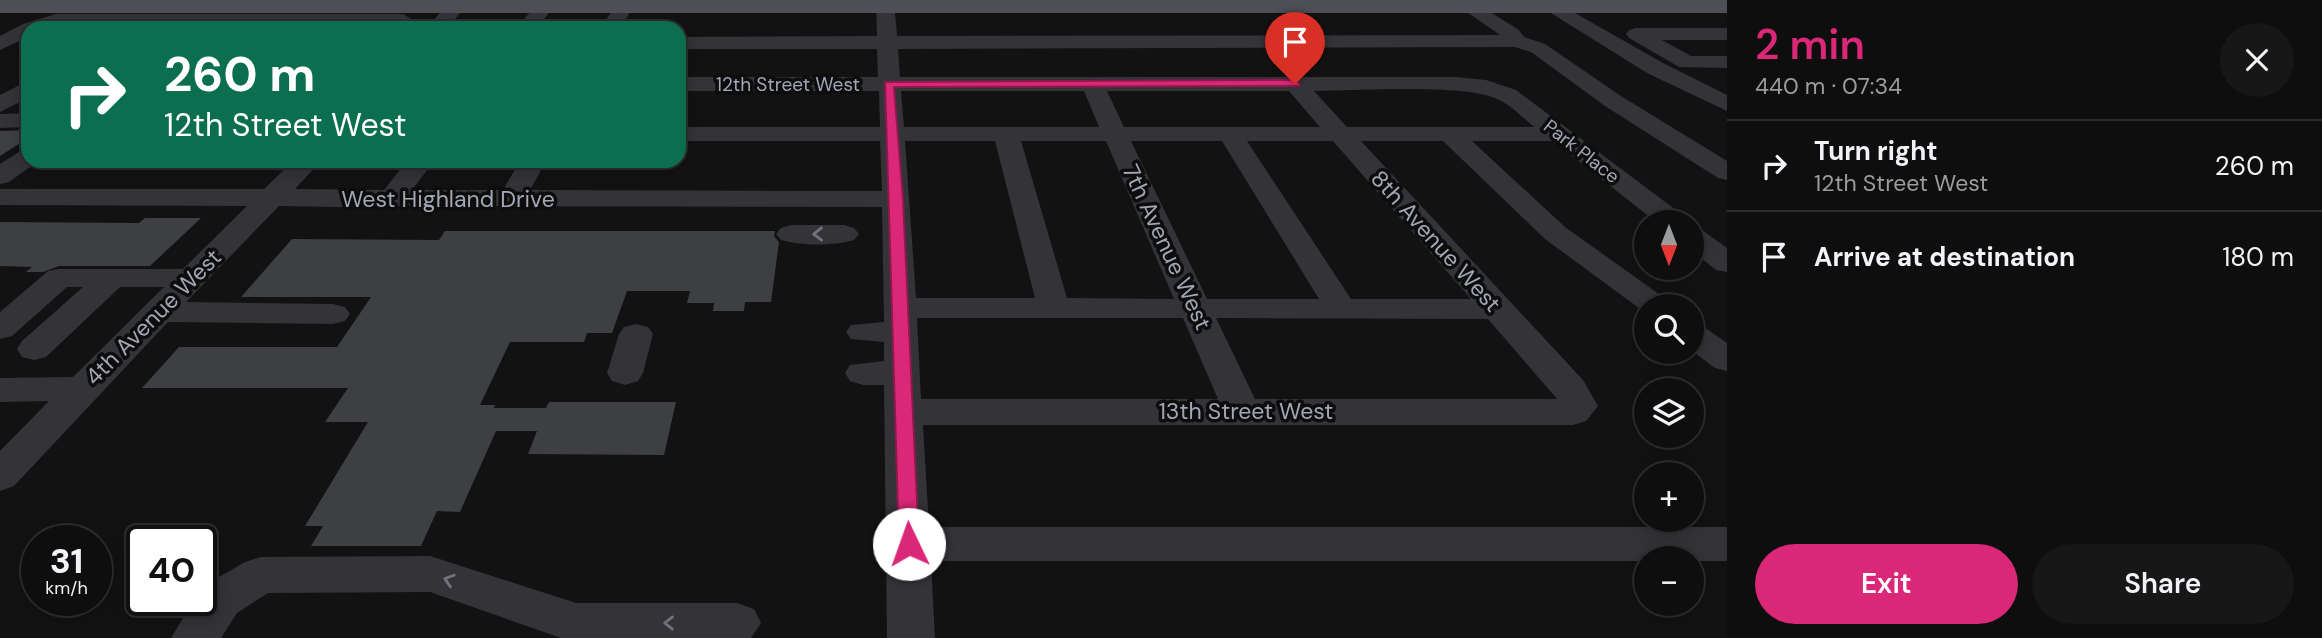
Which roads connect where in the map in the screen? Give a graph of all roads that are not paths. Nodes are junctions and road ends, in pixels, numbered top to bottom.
1 (249, 2) edge
2 (121, 3) edge
3 (209, 3) edge
4 (461, 3) edge
5 (559, 3) edge
6 (671, 3) edge
7 (777, 3) edge
8 (885, 3) edge
9 (986, 3) edge
10 (1098, 3) edge
11 (1212, 3) edge
12 (1323, 3) edge
13 (1432, 3) edge
14 (1543, 3) edge
15 (173, 5) junction
16 (625, 5) junction
17 (0, 6) edge
18 (1471, 6) junction
19 (1727, 6) edge
20 (34, 17) edge
21 (357, 18) edge
22 (223, 20) junction
23 (1727, 20) edge
24 (95, 21) edge
25 (145, 21) edge
26 (202, 21) edge
27 (402, 21) edge
28 (443, 21) edge
29 (536, 21) edge
30 (615, 21) edge
31 (21, 25) edge
32 (1636, 34) junction
33 (1727, 34) edge
34 (1598, 35) junction
35 (1, 37) edge
36 (1517, 41) junction
37 (886, 42) junction
38 (686, 43) edge
39 (1658, 47) junction
40 (1727, 47) edge
41 (1727, 62) edge
42 (0, 79) edge
43 (21, 79) edge
44 (686, 84) edge
45 (888, 84) junction
46 (1092, 84) junction
47 (1295, 84) junction
48 (1486, 87) joint
49 (21, 93) edge
50 (1727, 104) edge
51 (0, 106) edge
52 (21, 120) edge
53 (0, 121) edge
54 (1229, 133) junction
55 (686, 134) edge
56 (892, 134) junction
57 (1006, 134) junction
58 (1115, 134) junction
59 (1338, 134) junction
60 (1449, 134) junction
61 (1562, 134) junction
62 (21, 162) edge
63 (301, 168) edge
64 (415, 168) edge
65 (529, 168) edge
66 (1727, 172) edge
67 (0, 176) edge
68 (0, 197) edge
69 (271, 199) junction
70 (896, 199) junction
71 (390, 200) junction
72 (511, 200) junction
73 (1659, 210) edge
74 (1704, 229) edge
75 (1727, 229) edge
76 (791, 234) dead end
77 (844, 234) dead end
78 (1704, 245) edge
79 (1727, 263) edge
80 (192, 278) junction
81 (1638, 294) edge
82 (1054, 307) junction
83 (1498, 309) junction
84 (1196, 310) junction
85 (1342, 310) junction
86 (159, 312) junction
87 (333, 314) dead end
88 (888, 324) junction
89 (636, 334) dead end
90 (1704, 343) edge
91 (17, 345) edge
92 (1727, 360) edge
93 (625, 373) dead end
94 (863, 373) dead end
95 (82, 389) junction
96 (0, 390) edge
97 (902, 393) junction
98 (1576, 398) joint
99 (1242, 411) junction
100 (0, 476) edge
101 (909, 544) junction
102 (1727, 544) edge
103 (737, 624) dead end
104 (195, 638) edge
105 (911, 638) edge

1 - 3 main road
1 - 21 main road
1 - 22 street
2 - 15 main road
2 - 20 main road
3 - 15 main road
4 - 5 main road
4 - 21 main road
4 - 28 street
5 - 16 main road
5 - 29 street
6 - 7 main road
6 - 16 main road
7 - 8 main road
8 - 9 main road
8 - 37 street
9 - 10 main road
10 - 11 main road
11 - 12 main road
12 - 13 main road
13 - 18 main road
14 - 18 main road
14 - 19 main road
14 - 34 street
15 - 25 street
16 - 30 street
17 - 20 main road
18 - 36 street
20 - 24 street
21 - 22 street
21 - 27 street
22 - 26 street
23 - 32 street
31 - 35 main road
32 - 33 street
32 - 34 street
32 - 39 street
34 - 50 street
36 - 37 street
36 - 66 street
37 - 38 street
37 - 45 street
39 - 40 street
39 - 41 street
42 - 43 street
44 - 45 street, 12th Street West
45 - 46 street, 12th Street West
45 - 56 street
46 - 47 street, 12th Street West
46 - 58 street, 7th Avenue West
47 - 48 street, 12th Street West
47 - 59 street, 8th Avenue West
48 - 61 street, Park Place
49 - 51 street
52 - 53 street
54 - 58 street
54 - 59 street
54 - 85 lane
55 - 56 street
56 - 57 street
56 - 70 street
57 - 58 street
57 - 82 street
58 - 84 street, 7th Avenue West
59 - 60 street
59 - 83 street, 8th Avenue West
60 - 61 street
60 - 81 street
61 - 73 street, Park Place
62 - 67 street
63 - 69 street, 4th Avenue West
64 - 71 street
65 - 72 street
68 - 69 street, West Highland Drive
69 - 71 street, West Highland Drive
69 - 80 street, 4th Avenue West
70 - 72 street, West Highland Drive
70 - 88 street
71 - 72 street, West Highland Drive
74 - 75 street
77 -> 76 street
78 - 79 street
80 - 86 street, 4th Avenue West
80 - 91 street
82 - 84 street
82 - 88 street
83 - 85 street
83 - 98 street, 8th Avenue West
84 - 85 street
84 - 99 street, 7th Avenue West
86 - 87 street
86 - 95 street, 4th Avenue West
88 - 97 street
89 - 93 street
90 - 92 street
94 - 97 street, 13th Street West
95 - 96 street
95 - 100 street, 4th Avenue West
97 - 99 street, 13th Street West
97 - 101 street
98 - 99 street, 13th Street West
101 - 102 street
101 - 105 street
103 -> 104 street

